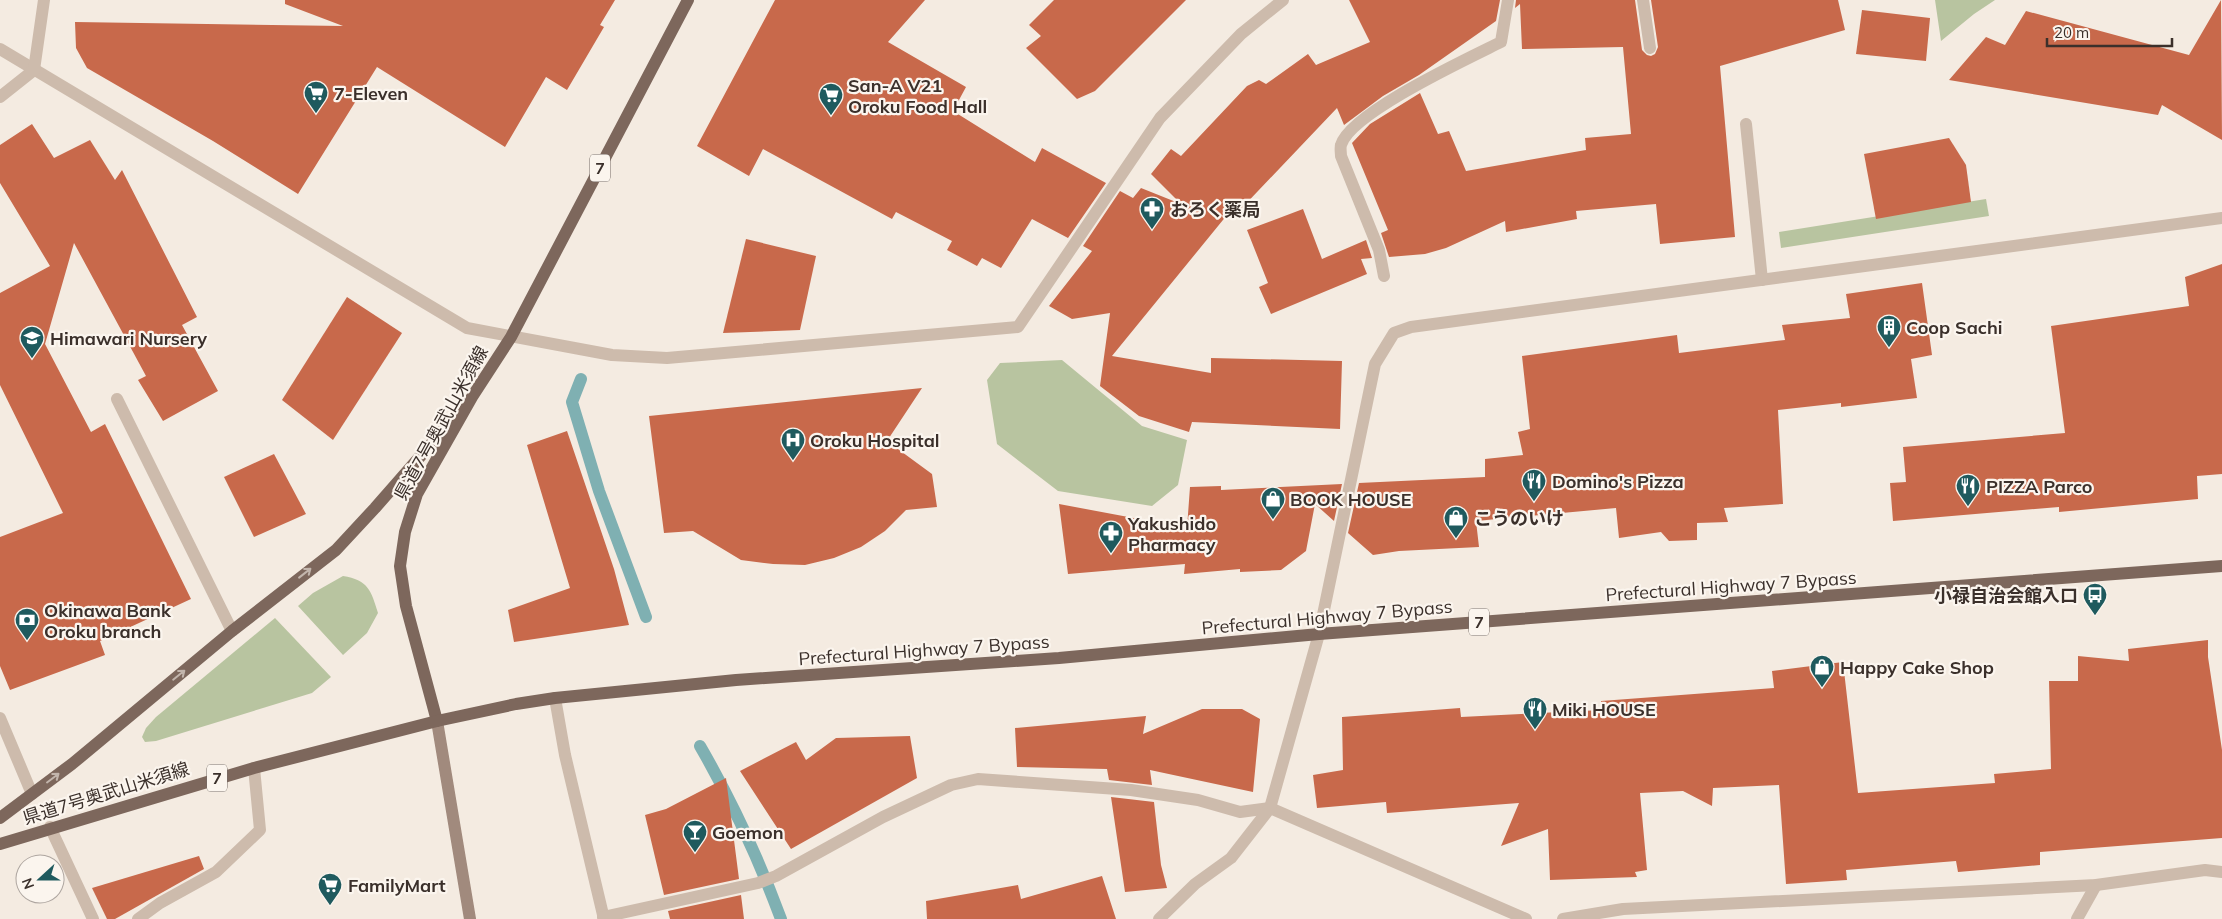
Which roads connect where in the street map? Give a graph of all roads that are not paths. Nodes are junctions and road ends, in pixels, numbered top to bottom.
1 (44, 0) edge
2 (688, 0) edge
3 (1283, 0) edge
4 (1508, 0) edge
5 (1643, 0) edge
6 (1650, 48) dead end
7 (0, 49) edge
8 (34, 70) junction
9 (0, 97) edge
10 (1746, 124) dead end
11 (2222, 218) edge
12 (1384, 276) dead end
13 (1762, 280) junction
14 (511, 337) junction
15 (472, 397) junction
16 (117, 399) dead end
17 (2222, 566) edge
18 (232, 631) junction
19 (1319, 634) junction
20 (555, 698) junction
21 (0, 718) edge
22 (437, 721) junction
23 (254, 768) junction
24 (32, 794) junction
25 (1270, 808) junction
26 (0, 818) edge
27 (50, 827) junction
28 (0, 844) edge
29 (2222, 872) edge
30 (2096, 885) junction
31 (1623, 914) edge
32 (604, 918) edge
33 (93, 919) edge
34 (138, 919) edge
35 (470, 919) edge
36 (1159, 919) edge
37 (1526, 919) edge
38 (1563, 919) edge
39 (2076, 919) edge

1 - 8 street
2 - 14 main road, 県道7号奥武山米須線 / 7
3 - 14 street
4 - 12 street
5 - 6 street
7 - 8 street
8 - 9 street
8 - 14 street
10 - 13 street
11 - 13 street
13 - 19 street
14 - 15 main road, 県道7号奥武山米須線 / 7
18 -> 15 main road
15 - 22 main road, 県道7号奥武山米須線 / 7
16 - 18 street
17 - 19 main road, Prefectural Highway 7 Bypass / 7
24 -> 18 main road
19 - 20 main road, Prefectural Highway 7 Bypass / 7
19 - 25 street
20 - 22 main road, Prefectural Highway 7 Bypass / 7
20 - 32 street
21 - 24 street
22 - 23 main road, 県道7号奥武山米須線 / 7
22 - 35 main road
23 - 27 main road, 県道7号奥武山米須線 / 7
23 - 34 street
24 - 26 main road
25 - 32 street
25 - 36 street
25 - 37 street
27 - 28 main road, 県道7号奥武山米須線 / 7
27 - 33 street
29 - 30 street
30 - 31 street
30 - 39 street
31 - 38 street

